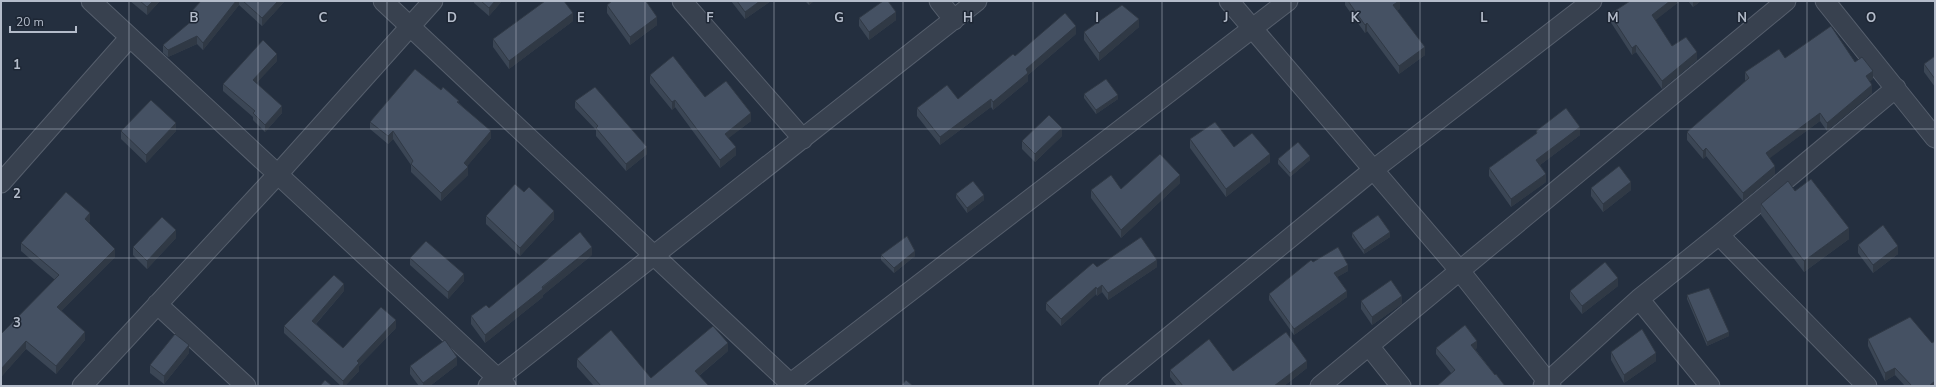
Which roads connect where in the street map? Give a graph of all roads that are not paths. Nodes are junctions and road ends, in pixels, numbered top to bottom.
1 (91, 1) edge
2 (383, 1) edge
3 (433, 1) edge
4 (682, 1) edge
5 (939, 1) edge
6 (977, 1) edge
7 (1229, 1) edge
8 (1288, 1) edge
9 (1592, 1) edge
10 (1786, 1) edge
11 (1825, 1) edge
12 (954, 20) junction
13 (409, 27) junction
14 (1252, 28) junction
15 (130, 37) junction
16 (1896, 88) junction
17 (1935, 138) edge
18 (803, 139) junction
19 (1373, 170) junction
20 (278, 174) junction
21 (1, 183) edge
22 (1719, 235) junction
23 (654, 256) junction
24 (1460, 271) junction
25 (1639, 299) junction
26 (158, 304) junction
27 (1369, 346) junction
28 (497, 383) edge
29 (790, 385) edge
30 (1547, 385) edge
31 (82, 386) edge
32 (246, 386) edge
33 (1109, 386) edge
34 (1320, 386) edge
35 (1401, 386) edge
36 (1710, 386) edge
37 (1867, 386) edge

1 - 15 street
2 - 13 street
3 - 13 street
4 - 18 street
5 - 12 street
6 - 12 street
7 - 14 street
8 - 14 street
9 - 19 street
10 - 24 street
11 - 16 street
12 - 18 street
13 - 20 street
13 - 23 street
14 - 19 street
14 - 29 street
15 - 20 street
15 - 21 street
16 - 17 street
16 - 22 street
18 - 23 street
19 - 24 street
19 - 33 street
20 - 26 street
20 - 28 street
22 - 25 street
22 - 37 street
23 - 28 street
23 - 29 street
24 - 27 street
24 - 30 street
25 - 30 street
25 - 36 street
26 - 31 street
26 - 32 street
27 - 34 street
27 - 35 street

